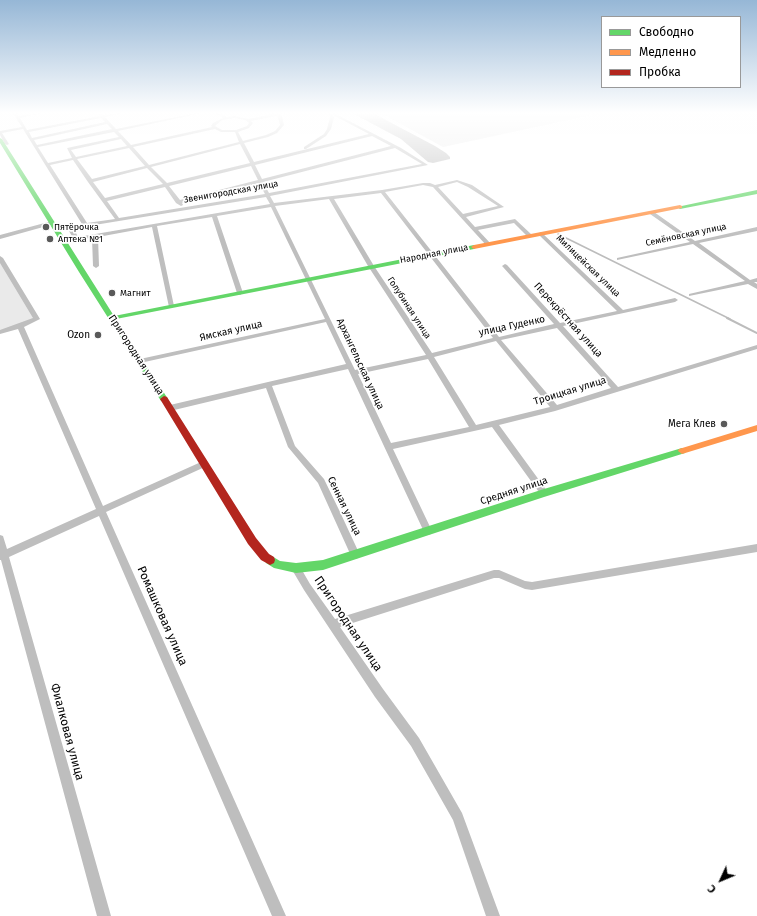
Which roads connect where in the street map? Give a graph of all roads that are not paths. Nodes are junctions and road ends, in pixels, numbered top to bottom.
1 (12, 155) edge
2 (42, 155) edge
3 (72, 155) edge
4 (90, 155) edge
5 (137, 155) edge
6 (196, 155) edge
7 (247, 155) edge
8 (290, 155) edge
9 (362, 155) edge
10 (409, 155) edge
11 (75, 158) junction
12 (48, 164) junction
13 (251, 164) junction
14 (148, 167) junction
15 (259, 180) junction
16 (90, 181) junction
17 (166, 185) junction
18 (435, 186) junction
19 (382, 191) junction
20 (757, 192) edge
21 (267, 195) junction
22 (331, 198) junction
23 (104, 200) junction
24 (178, 202) junction
25 (272, 205) junction
26 (186, 210) junction
27 (652, 212) junction
28 (214, 216) junction
29 (462, 216) junction
30 (198, 218) junction
31 (118, 220) junction
32 (52, 223) junction
33 (85, 224) junction
34 (154, 226) junction
35 (474, 229) junction
36 (757, 229) edge
37 (541, 234) junction
38 (95, 235) junction
39 (530, 236) junction
40 (0, 237) edge
41 (76, 238) junction
42 (63, 241) junction
43 (694, 242) junction
44 (488, 244) junction
45 (432, 255) junction
46 (0, 258) edge
47 (619, 259) dead end
48 (96, 266) dead end
49 (371, 266) junction
50 (505, 266) dead end
51 (309, 279) junction
52 (757, 280) edge
53 (749, 282) junction
54 (757, 287) edge
55 (240, 293) junction
56 (691, 295) dead end
57 (675, 300) dead end
58 (170, 306) junction
59 (622, 312) junction
60 (112, 318) junction
61 (328, 320) junction
62 (20, 326) junction
63 (559, 326) junction
64 (0, 332) edge
65 (497, 339) junction
66 (757, 347) edge
67 (430, 356) junction
68 (140, 361) junction
69 (351, 369) junction
70 (268, 384) junction
71 (615, 388) junction
72 (170, 408) junction
73 (555, 408) junction
74 (494, 424) junction
75 (473, 427) junction
76 (757, 428) edge
77 (388, 447) junction
78 (204, 464) junction
79 (544, 493) junction
80 (102, 510) junction
81 (428, 531) junction
82 (0, 539) edge
83 (757, 548) edge
84 (355, 555) junction
85 (2, 556) edge
86 (278, 565) joint
87 (296, 568) junction
88 (333, 624) junction
89 (104, 916) edge
90 (279, 916) edge
91 (493, 916) edge

1 - 32 street, Пригородная улица
2 - 12 street
3 - 11 street
4 - 11 street
5 - 14 street
6 - 14 street
7 - 13 street
8 - 13 street
9 - 15 street
10 - 21 street, Звенигородская улица
11 - 12 street
11 - 16 street
12 - 33 street
13 - 15 street
13 - 17 street
14 - 16 street
14 - 17 street
15 - 21 street
15 - 24 street
16 - 23 street
17 - 23 street
17 - 24 street
18 - 19 street, Звенигородская улица
18 - 29 street
18 - 29 street, Звенигородская улица
19 - 22 street, Звенигородская улица
19 - 45 street
20 - 27 street, Народная улица
21 - 25 street, Архангельская улица
21 - 26 street, Звенигородская улица
22 - 25 street, Звенигородская улица
22 - 49 street, Голубиная улица
23 - 31 street
24 - 26 street
25 - 28 street, Звенигородская улица
25 - 51 street, Архангельская улица
26 - 30 street
26 - 31 street, Звенигородская улица
27 - 37 street, Народная улица
27 - 43 street
28 - 30 street, Звенигородская улица
28 - 55 street
29 - 35 street
30 - 34 street, Звенигородская улица
31 - 33 street, Звенигородская улица
32 - 40 street
32 - 42 street, Пригородная улица
33 - 41 street
34 - 38 street, Звенигородская улица
34 - 58 street
35 - 39 street
35 - 44 street
36 - 43 street, Семёновская улица
37 - 39 street, Народная улица
37 - 59 street, Милицейская улица
38 - 41 street, Звенигородская улица
38 - 48 street
39 - 44 street, Народная улица
41 - 42 street, Звенигородская улица
42 - 60 street, Пригородная улица
43 - 47 street, Семёновская улица
43 - 53 street
44 - 45 street, Народная улица
45 - 49 street, Народная улица
45 - 65 street
46 - 62 street
49 - 51 street, Народная улица
49 - 67 street, Голубиная улица
50 - 63 street, Перекрёстная улица
51 - 55 street, Народная улица
51 - 61 street, Архангельская улица
52 - 53 street
53 - 54 street
53 - 56 street
55 - 58 street, Народная улица
57 - 59 street, улица Гуденко
58 - 60 street, Народная улица
59 - 63 street, улица Гуденко
60 - 68 street, Пригородная улица
61 - 68 street, Ямская улица
61 - 69 street, Архангельская улица
62 - 64 street
62 - 80 street, Ромашковая улица
63 - 65 street, улица Гуденко
63 - 71 street, Перекрёстная улица
65 - 67 street, улица Гуденко
65 - 73 street
66 - 71 street, Троицкая улица
67 - 69 street, улица Гуденко
67 - 75 street, Голубиная улица
68 - 72 street, Пригородная улица
69 - 70 street, улица Гуденко
69 - 77 street, Архангельская улица
70 - 72 street, улица Гуденко
70 - 84 street, Сенная улица
71 - 73 street, Троицкая улица
72 - 78 street, Пригородная улица
73 - 74 street, Троицкая улица
74 - 75 street, Троицкая улица
74 - 79 street
75 - 77 street, Троицкая улица
76 - 79 street, Средняя улица
77 - 81 street, Архангельская улица
78 - 80 street
78 - 86 street, Пригородная улица
79 - 81 street, Средняя улица
80 - 85 street
80 - 90 street, Ромашковая улица
81 - 84 street, Средняя улица
82 - 85 street, Фиалковая улица
83 - 88 street
84 - 87 street, Средняя улица
85 - 89 street, Фиалковая улица
86 - 87 street, Средняя улица
87 - 88 street, Пригородная улица
88 - 91 street, Пригородная улица

